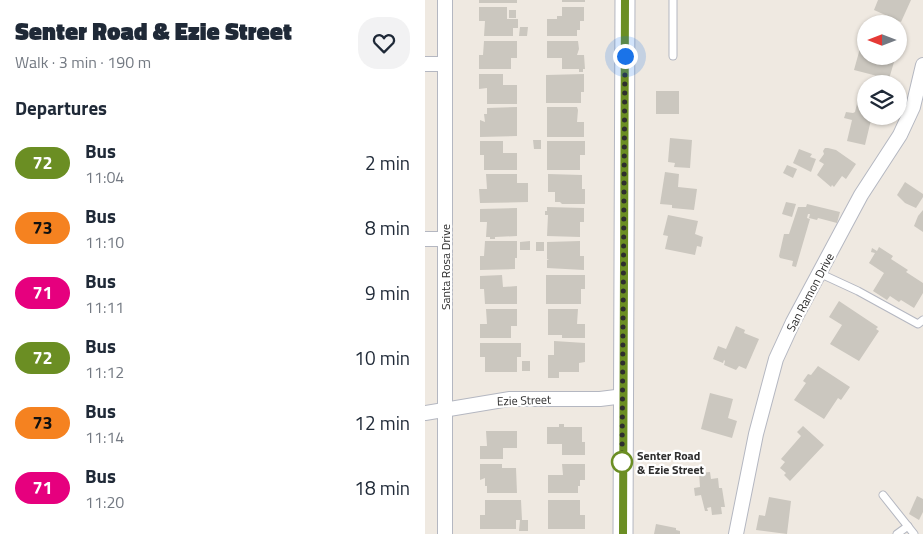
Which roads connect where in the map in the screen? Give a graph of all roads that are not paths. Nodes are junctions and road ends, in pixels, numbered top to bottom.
1 (445, 0) edge
2 (625, 0) edge
3 (673, 0) edge
4 (673, 56) dead end
5 (425, 64) edge
6 (445, 64) junction
7 (923, 69) edge
8 (425, 239) edge
9 (445, 239) junction
10 (819, 273) junction
11 (923, 320) edge
12 (623, 396) junction
13 (445, 409) junction
14 (425, 413) edge
15 (883, 495) dead end
16 (908, 526) junction
17 (445, 534) edge
18 (623, 534) edge
19 (736, 534) edge
20 (897, 534) edge
21 (914, 534) edge

1 - 6 street, Santa Rosa Drive
2 - 12 main road
3 - 4 lane
5 - 6 street
6 - 9 street, Santa Rosa Drive
7 - 10 street, San Ramon Drive
8 - 9 street
9 - 13 street, Santa Rosa Drive
10 - 11 lane
10 - 19 street, San Ramon Drive
12 - 13 street, Ezie Street
12 - 18 main road
13 - 14 street, Ezie Street
13 - 17 street, Santa Rosa Drive
15 - 16 lane
16 - 20 lane
16 - 21 lane

